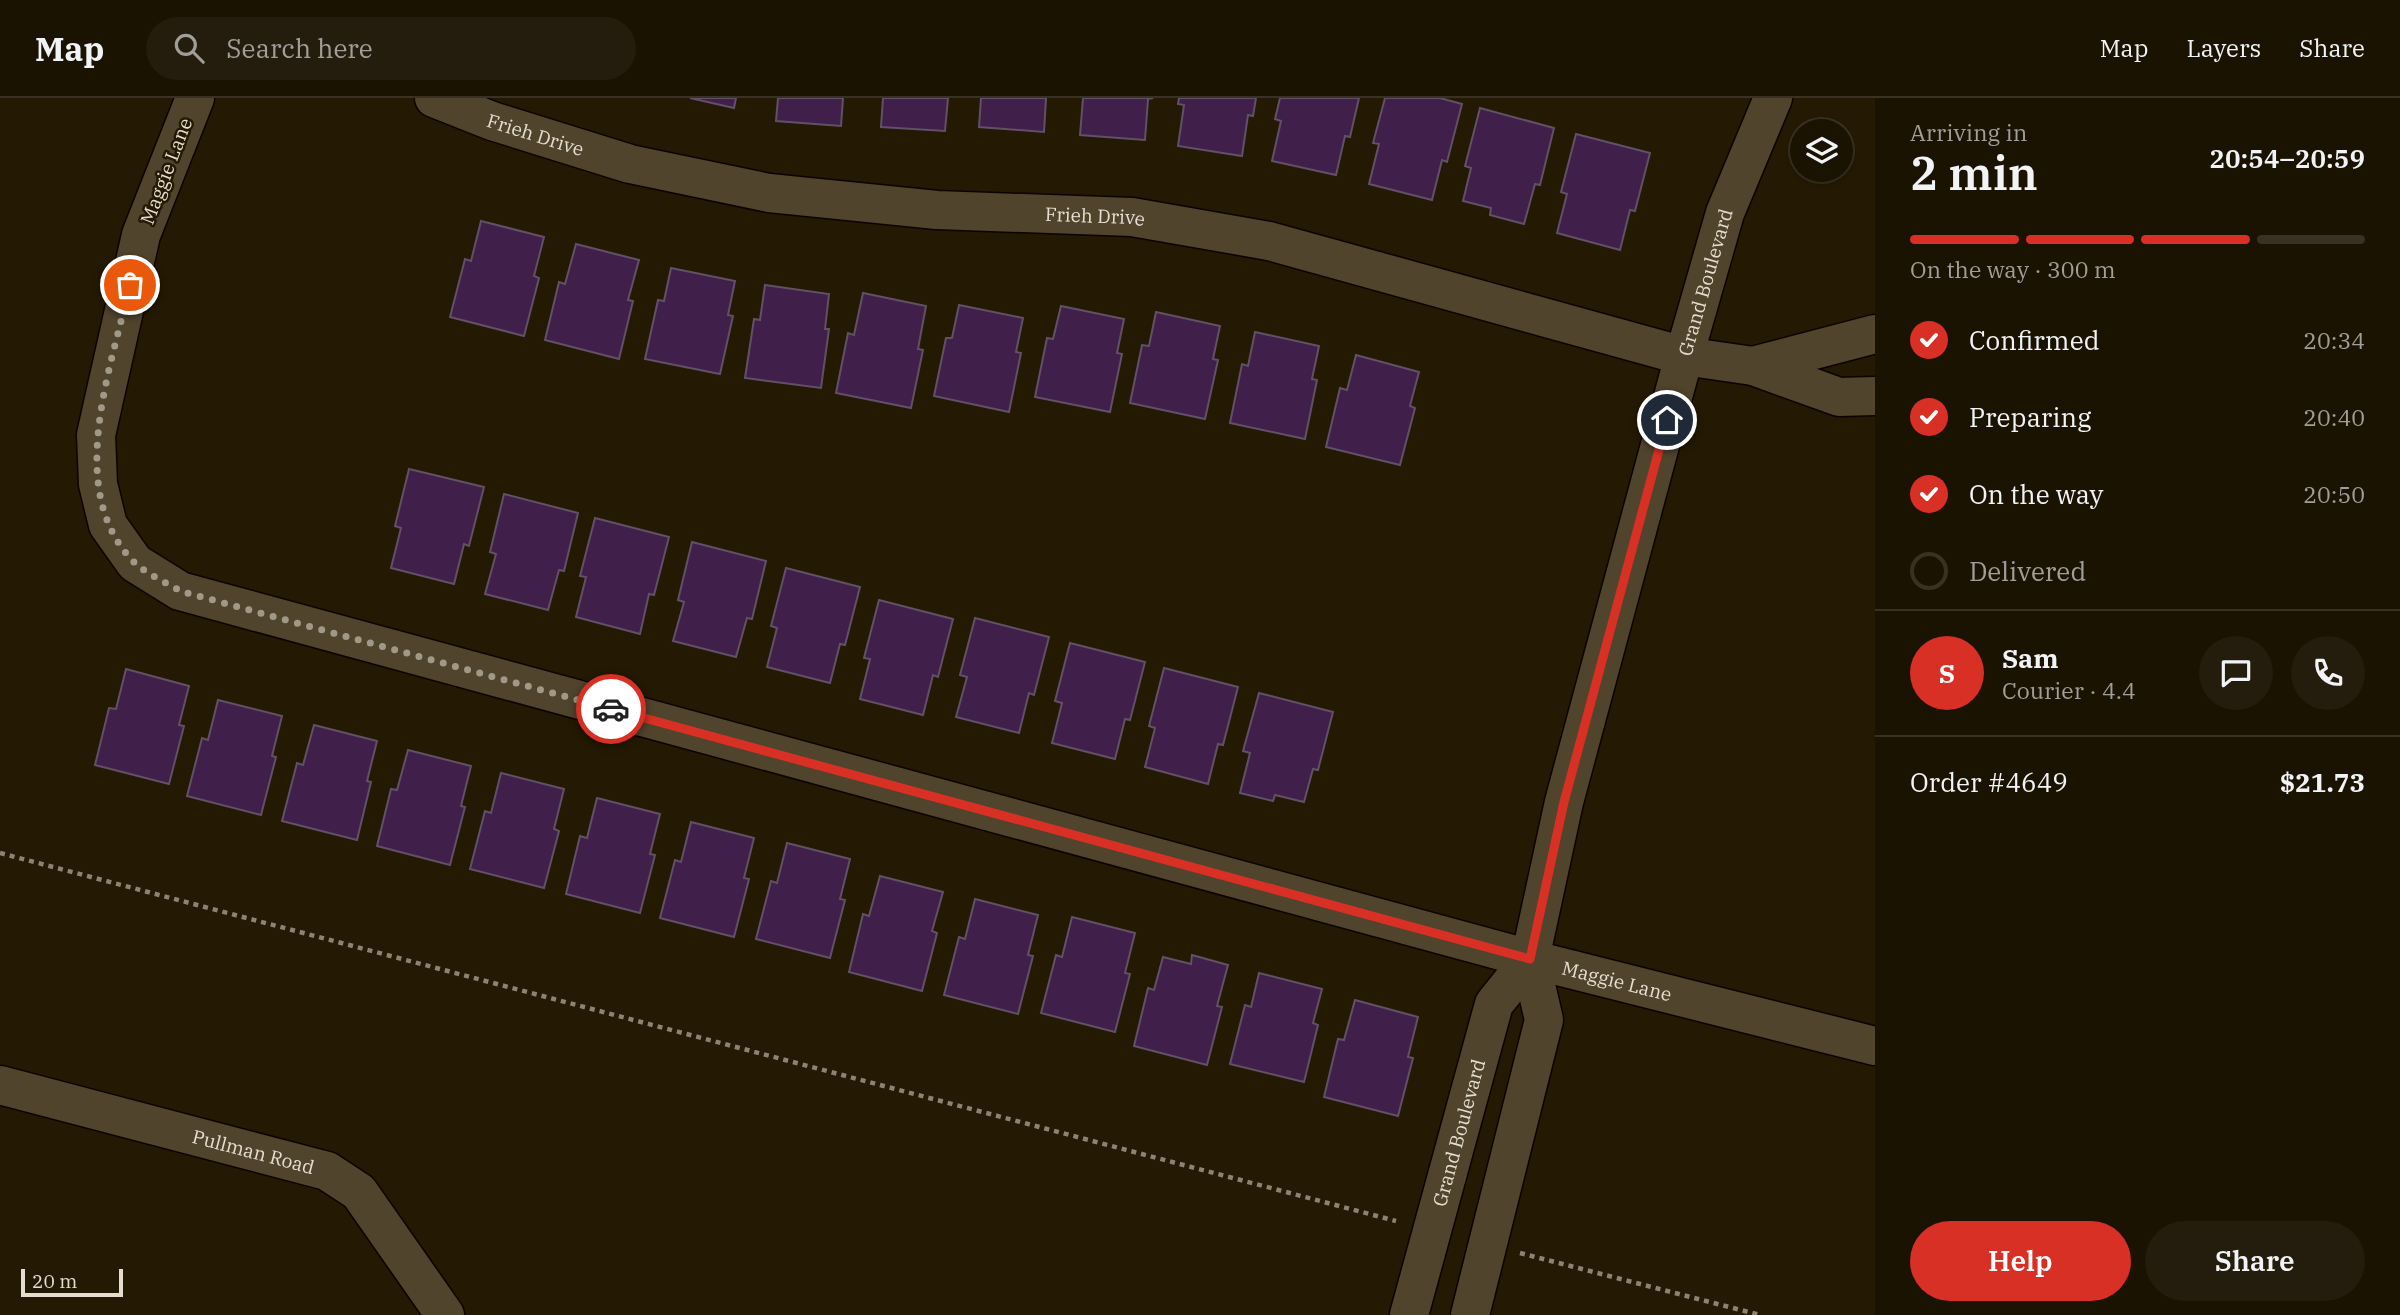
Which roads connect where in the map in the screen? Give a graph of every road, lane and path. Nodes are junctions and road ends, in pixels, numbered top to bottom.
1 (195, 98) edge
2 (434, 98) edge
3 (1773, 98) edge
4 (1875, 334) edge
5 (1684, 356) junction
6 (1753, 366) junction
7 (1875, 396) edge
8 (0, 853) edge
9 (1530, 959) junction
10 (1875, 1046) edge
11 (0, 1084) edge
12 (1432, 1230) junction
13 (1488, 1245) junction
14 (445, 1315) edge
15 (1409, 1315) edge
16 (1470, 1315) edge
17 (1760, 1315) edge

1 - 9 street, Maggie Lane
2 - 5 street, Frieh Drive
3 - 5 street, Grand Boulevard
4 - 6 street, Frieh Drive
5 - 6 street, Frieh Drive
5 - 9 street, Grand Boulevard
6 - 7 street, Frieh Drive
8 - 12 path
9 - 10 street, Maggie Lane
9 - 12 street, Grand Boulevard
9 - 13 street, Grand Boulevard
11 - 14 street, Pullman Road
12 - 15 street, Grand Boulevard
13 - 16 street, Grand Boulevard
13 - 17 path

